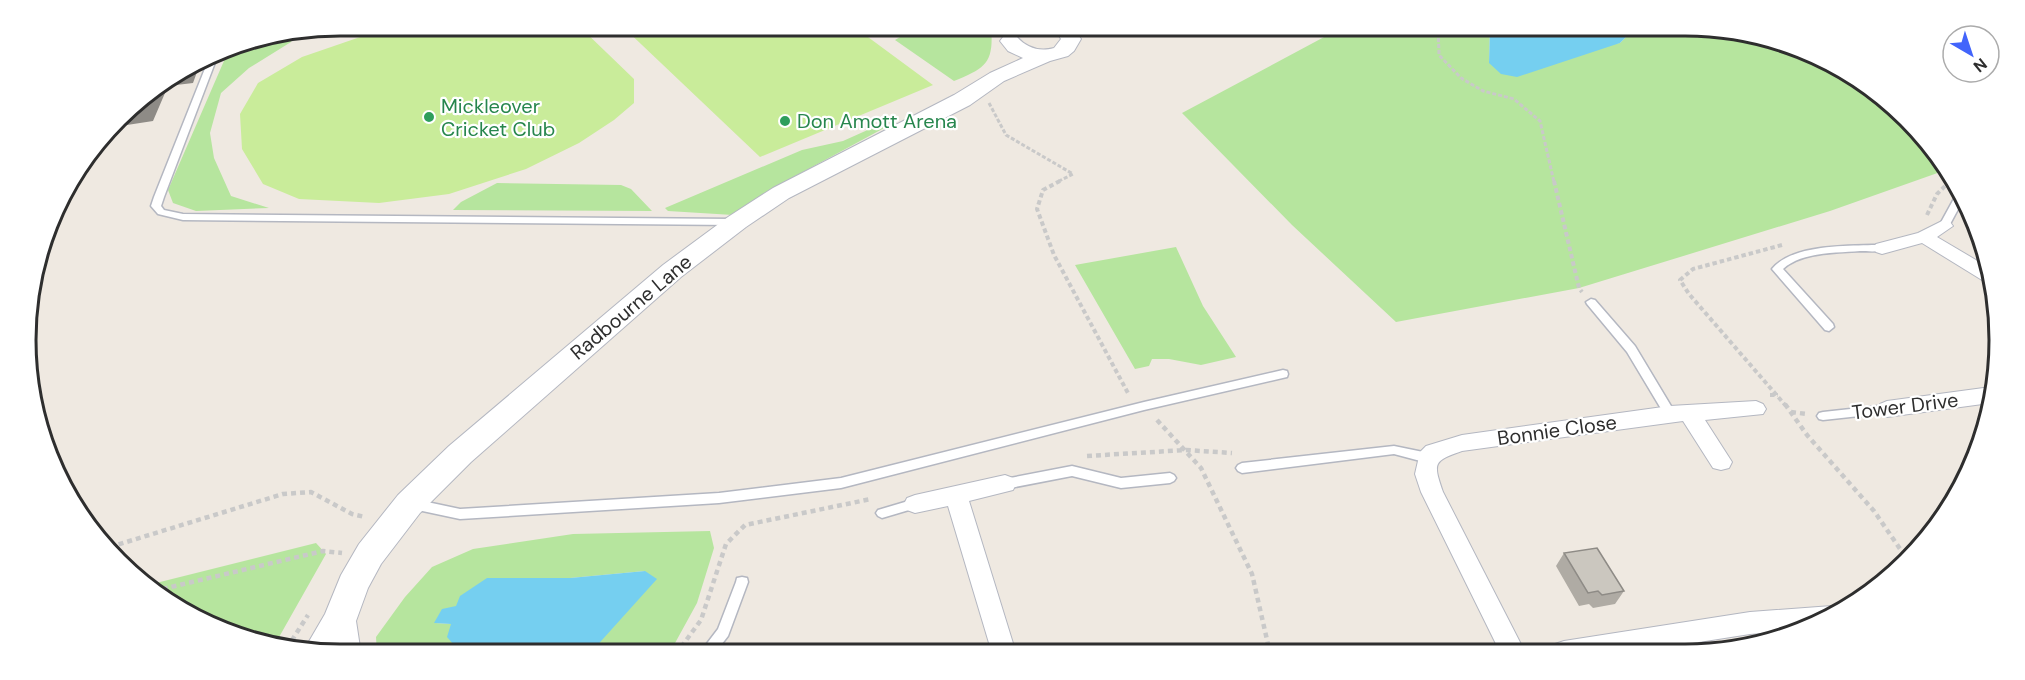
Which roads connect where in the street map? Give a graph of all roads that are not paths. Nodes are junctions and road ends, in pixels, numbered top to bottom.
1 (1012, 36) edge
2 (1014, 36) edge
3 (1074, 36) edge
4 (1047, 55) junction
5 (210, 65) edge
6 (988, 83) junction
7 (1956, 203) edge
8 (737, 222) junction
9 (1944, 226) joint
10 (1924, 237) junction
11 (1882, 248) joint
12 (1981, 271) edge
13 (1591, 302) road end
14 (1829, 327) dead end
15 (1283, 374) dead end
16 (1983, 398) edge
17 (1762, 402) road end
18 (1887, 408) joint
19 (1680, 413) junction
20 (1823, 416) dead end
21 (1428, 458) junction
22 (1721, 462) dead end
23 (1242, 468) dead end
24 (1170, 478) dead end
25 (1005, 484) joint
26 (956, 495) junction
27 (409, 504) junction
28 (915, 504) joint
29 (882, 513) dead end
30 (742, 582) dead end
31 (1806, 619) edge
32 (339, 621) junction
33 (325, 643) edge
34 (342, 644) edge
35 (714, 644) edge
36 (1001, 644) edge
37 (1509, 644) edge
38 (1648, 644) edge

1 - 6 street
2 - 4 street
3 - 4 street, Radbourne Lane
4 - 6 street, Radbourne Lane
5 - 8 lane
6 - 8 street, Radbourne Lane
7 - 9 lane
8 - 27 street, Radbourne Lane
9 - 10 street
10 - 11 street
10 - 12 street
11 - 14 lane
13 - 19 lane
15 - 27 lane
16 - 18 street, Tower Drive
17 - 19 street, Bonnie Close
18 - 20 lane, Tower Drive
19 - 21 street, Bonnie Close
19 - 22 street
21 - 23 lane
21 - 37 street
24 - 25 lane
25 - 26 street
26 - 28 street
26 - 36 street
27 - 32 street, Radbourne Lane
28 - 29 lane
30 - 35 lane
31 - 38 street
32 - 33 street, Radbourne Lane
32 - 34 street, Radbourne Lane

